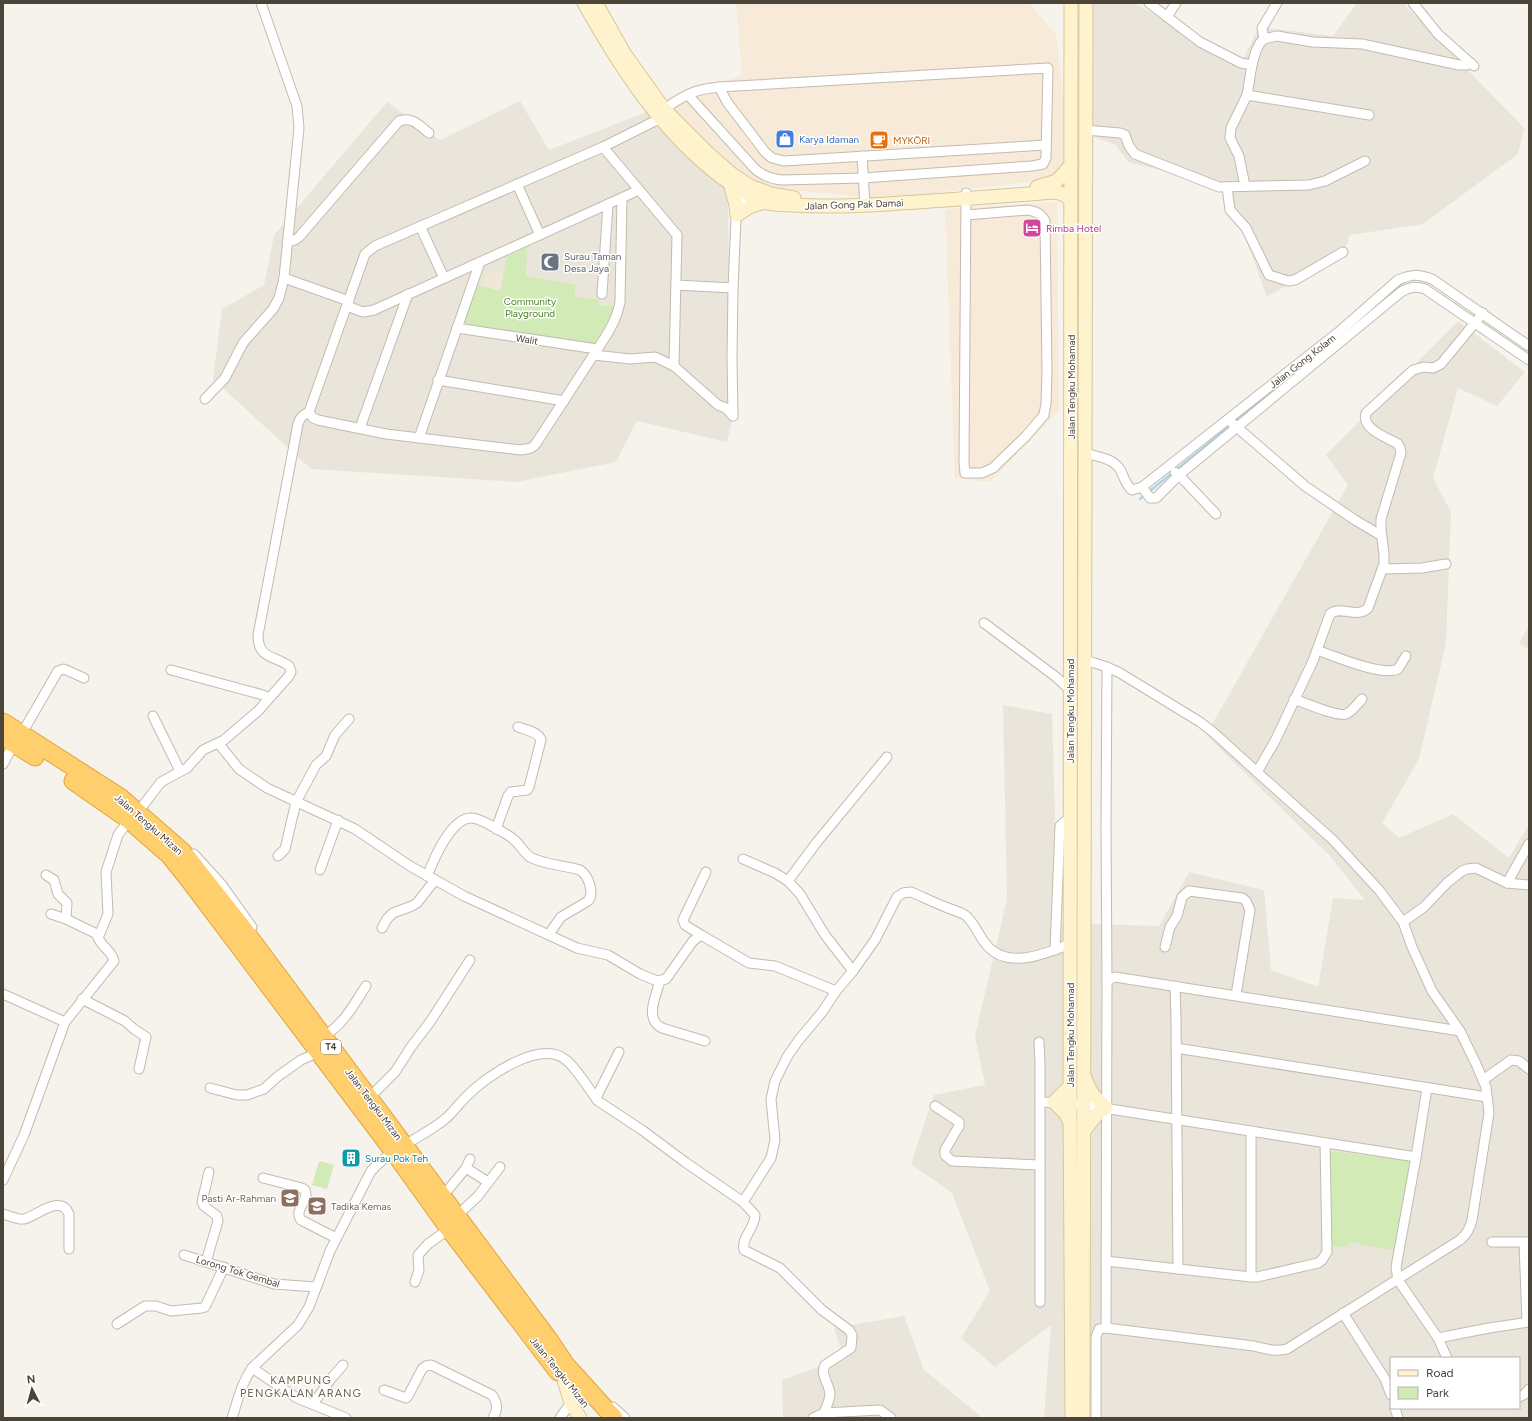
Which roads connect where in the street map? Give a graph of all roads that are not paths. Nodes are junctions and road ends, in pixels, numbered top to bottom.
1 (261, 3) edge
2 (584, 3) edge
3 (596, 3) edge
4 (1071, 3) edge
5 (1086, 3) edge
6 (1149, 3) edge
7 (1176, 3) edge
8 (1277, 3) edge
9 (1413, 3) edge
10 (1167, 17) junction
11 (1264, 39) junction
12 (1252, 65) junction
13 (720, 87) junction
14 (688, 95) junction
15 (1247, 95) junction
16 (663, 114) junction
17 (1369, 115) dead end
18 (1086, 130) junction
19 (430, 133) dead end
20 (1046, 145) junction
21 (603, 147) junction
22 (862, 156) junction
23 (1365, 161) dead end
24 (1071, 165) junction
25 (863, 178) junction
26 (730, 183) junction
27 (517, 184) junction
28 (1245, 186) junction
29 (1228, 187) junction
30 (639, 190) junction
31 (748, 190) junction
32 (966, 196) junction
33 (622, 198) junction
34 (1071, 199) junction
35 (764, 202) junction
36 (865, 202) junction
37 (608, 204) junction
38 (737, 215) junction
39 (966, 215) junction
40 (420, 226) junction
41 (540, 235) junction
42 (287, 242) junction
43 (1343, 252) dead end
44 (480, 262) junction
45 (284, 278) junction
46 (444, 278) junction
47 (676, 285) junction
48 (733, 288) junction
49 (408, 294) junction
50 (602, 294) dead end
51 (348, 303) junction
52 (1085, 315) junction
53 (1479, 318) junction
54 (457, 328) junction
55 (1071, 342) junction
56 (1529, 346) edge
57 (596, 352) junction
58 (1529, 360) edge
59 (674, 366) junction
60 (438, 380) junction
61 (205, 399) dead end
62 (564, 401) junction
63 (309, 412) junction
64 (1232, 423) junction
65 (360, 428) junction
66 (418, 438) junction
67 (1085, 453) junction
68 (1175, 471) junction
69 (1145, 491) junction
70 (1216, 514) dead end
71 (1382, 536) junction
72 (1446, 564) dead end
73 (1382, 569) junction
74 (984, 623) dead end
75 (1317, 650) junction
76 (1406, 656) dead end
77 (1085, 660) junction
78 (1107, 667) junction
79 (170, 670) dead end
80 (84, 678) dead end
81 (1070, 690) junction
82 (269, 698) junction
83 (1294, 699) junction
84 (1362, 699) dead end
85 (3, 715) edge
86 (153, 716) dead end
87 (349, 719) dead end
88 (3, 722) edge
89 (518, 727) dead end
90 (25, 728) junction
91 (8, 740) edge
92 (219, 744) junction
93 (887, 757) dead end
94 (3, 764) edge
95 (180, 772) junction
96 (1257, 772) junction
97 (296, 802) junction
98 (137, 813) junction
99 (338, 820) junction
100 (1070, 821) junction
101 (496, 829) junction
102 (1529, 844) edge
103 (278, 856) dead end
104 (743, 859) dead end
105 (320, 870) dead end
106 (706, 872) dead end
107 (46, 875) dead end
108 (431, 878) junction
109 (788, 882) junction
110 (1507, 883) junction
111 (1529, 885) edge
112 (51, 914) dead end
113 (66, 919) junction
114 (1403, 922) junction
115 (382, 928) dead end
116 (549, 934) junction
117 (99, 935) junction
118 (701, 935) junction
119 (1070, 944) junction
120 (1164, 947) dead end
121 (1055, 950) junction
122 (470, 960) dead end
123 (853, 971) junction
124 (660, 981) junction
125 (1107, 983) junction
126 (366, 986) dead end
127 (1174, 986) junction
128 (836, 991) junction
129 (3, 994) edge
130 (1236, 995) junction
131 (82, 999) junction
132 (65, 1022) junction
133 (1460, 1031) junction
134 (330, 1032) junction
135 (705, 1041) dead end
136 (1039, 1042) dead end
137 (1176, 1048) junction
138 (319, 1052) junction
139 (618, 1052) dead end
140 (139, 1069) dead end
141 (1529, 1069) edge
142 (1084, 1074) junction
143 (1483, 1080) junction
144 (1070, 1086) junction
145 (210, 1088) dead end
146 (1427, 1088) junction
147 (374, 1093) junction
148 (1487, 1097) junction
149 (596, 1098) junction
150 (1040, 1102) junction
151 (1054, 1102) junction
152 (1070, 1103) junction
153 (1084, 1104) junction
154 (935, 1106) dead end
155 (1106, 1107) junction
156 (1176, 1119) junction
157 (1070, 1122) junction
158 (1084, 1131) junction
159 (1251, 1131) junction
160 (410, 1142) junction
161 (1325, 1143) junction
162 (393, 1151) junction
163 (1416, 1157) junction
164 (470, 1159) dead end
165 (1040, 1165) junction
166 (500, 1167) dead end
167 (466, 1168) junction
168 (209, 1172) dead end
169 (263, 1178) dead end
170 (3, 1180) edge
171 (488, 1182) junction
172 (447, 1191) junction
173 (743, 1202) junction
174 (462, 1211) junction
175 (3, 1214) edge
176 (449, 1229) junction
177 (336, 1238) junction
178 (1492, 1242) dead end
179 (1527, 1242) edge
180 (70, 1249) dead end
181 (184, 1255) dead end
182 (1106, 1261) junction
183 (206, 1262) junction
184 (224, 1267) junction
185 (1178, 1269) junction
186 (1251, 1277) junction
187 (1398, 1280) junction
188 (415, 1282) dead end
189 (316, 1287) junction
190 (1040, 1302) dead end
191 (1343, 1313) junction
192 (1528, 1322) edge
193 (117, 1324) dead end
194 (1106, 1328) junction
195 (1438, 1338) junction
196 (1447, 1357) edge
197 (343, 1365) dead end
198 (252, 1368) junction
199 (1529, 1389) edge
200 (384, 1390) dead end
201 (1390, 1392) edge
202 (1520, 1397) edge
203 (575, 1400) junction
204 (313, 1404) junction
205 (824, 1413) junction
206 (232, 1418) edge
207 (346, 1418) edge
208 (493, 1418) edge
209 (560, 1418) edge
210 (580, 1418) edge
211 (598, 1418) edge
212 (614, 1418) edge
213 (625, 1418) edge
214 (813, 1418) edge
215 (890, 1418) edge
216 (1072, 1418) edge
217 (1083, 1418) edge
218 (1096, 1418) edge

1 - 42 street
2 - 16 main road, Jalan Gong Pak Damai
3 - 16 main road
4 - 24 main road, Jalan Tengku Mohamad
5 - 18 main road, Jalan Tengku Mohamad
6 - 10 street
7 - 10 street
8 - 11 street
9 - 11 street
10 - 12 street
11 - 12 street
12 - 15 street
13 - 14 street
13 - 20 street
13 - 22 street
14 - 16 street
14 - 25 street
15 - 17 street
15 - 28 street
16 - 21 street
16 - 26 main road, Jalan Gong Pak Damai
16 - 31 main road
18 - 29 street
18 - 52 main road, Jalan Tengku Mohamad
19 - 42 street
20 - 22 street
20 - 25 street
21 - 27 street
21 - 30 street
22 - 25 street
23 - 28 street
24 - 32 main road, Jalan Gong Pak Damai
24 - 34 main road, Jalan Tengku Mohamad
25 - 36 street
26 - 31 main road, Jalan Gong Pak Damai
26 - 38 main road
27 - 40 street
27 - 41 street
28 - 29 street
29 - 43 street
30 - 33 street
30 - 47 street
31 - 35 main road, Jalan Gong Pak Damai
31 - 36 main road, Jalan Gong Pak Damai
31 - 38 street
32 - 34 main road, Jalan Gong Pak Damai
32 - 36 main road, Jalan Gong Pak Damai
32 - 39 street
33 - 37 street
33 - 57 street
34 - 55 main road, Jalan Tengku Mohamad
35 - 36 main road, Jalan Gong Pak Damai
35 - 38 main road
37 - 41 street
37 - 50 street
38 - 48 street
39 - 39 street
40 - 46 street
40 - 51 street
41 - 44 street
42 - 45 street
44 - 46 street
44 - 54 street
45 - 51 street
45 - 61 street
46 - 49 street
47 - 48 street
47 - 59 street
48 - 59 street, Walit
49 - 51 street
49 - 65 street
51 - 63 street
52 - 55 main road
52 - 67 main road, Jalan Tengku Mohamad
53 - 56 street
53 - 58 street
53 - 64 street
53 - 71 street
54 - 57 street, Walit
54 - 60 street
55 - 81 main road, Jalan Tengku Mohamad
57 - 59 street, Walit
57 - 62 street
60 - 62 street
60 - 66 street
62 - 66 street
63 - 65 street
63 - 82 street
64 - 68 street
64 - 68 street
64 - 71 street
65 - 66 street
67 - 69 street
67 - 77 main road, Jalan Tengku Mohamad
68 - 69 street
68 - 69 street
68 - 70 street
71 - 73 street
72 - 73 street
73 - 75 street
74 - 81 street
75 - 76 street
75 - 83 street
77 - 78 street
77 - 142 main road, Jalan Tengku Mohamad
78 - 96 street
78 - 125 street
79 - 82 street
80 - 90 street
81 - 100 main road, Jalan Tengku Mohamad
82 - 92 street
83 - 84 street
83 - 96 street
85 - 90 street
86 - 95 street
87 - 97 street
88 - 98 highway, Jalan Tengku Mizan / T4
89 - 101 street
90 - 98 street
91 - 94 street
91 - 98 highway, Jalan Tengku Mizan / T4
92 - 95 street
92 - 97 street
93 - 109 street
95 - 98 street
96 - 114 street
97 - 99 street
97 - 103 street
98 - 117 street
98 - 134 street
98 - 138 highway, Jalan Tengku Mizan / T4
98 - 212 highway, Jalan Tengku Mizan / T4
99 - 105 street
99 - 108 street
100 - 119 main road, Jalan Tengku Mohamad
100 - 121 street
101 - 108 street
101 - 116 street
102 - 110 street
104 - 109 street
106 - 118 street
107 - 113 street
108 - 115 street
108 - 116 street
109 - 123 street
110 - 111 street
110 - 114 street
112 - 113 street
113 - 117 street
114 - 133 street
116 - 124 street
117 - 131 street
118 - 124 street
118 - 128 street
119 - 121 street
119 - 144 main road, Jalan Tengku Mohamad
120 - 130 street
121 - 123 street
122 - 147 street
123 - 128 street
124 - 135 street
125 - 127 street
125 - 155 street
126 - 134 street
127 - 130 street
127 - 137 street
128 - 173 street
129 - 132 street
130 - 133 street
131 - 132 street
131 - 140 street
132 - 170 street
133 - 143 street
134 - 147 street
136 - 150 street
137 - 146 street
137 - 156 street
138 - 145 street
138 - 162 highway, Jalan Tengku Mizan / T4
139 - 149 street
141 - 143 street
142 - 153 main road, Jalan Tengku Mohamad
142 - 155 main road
143 - 148 street
144 - 151 main road
144 - 152 main road, Jalan Tengku Mohamad
146 - 148 street
146 - 163 street
147 - 160 street
148 - 187 street
149 - 160 street
149 - 173 street
150 - 151 street
150 - 165 street
151 - 152 street
151 - 157 main road
152 - 153 street
152 - 157 main road, Jalan Tengku Mohamad
153 - 155 street
153 - 158 main road, Jalan Tengku Mohamad
154 - 165 street
155 - 156 street
155 - 158 main road
155 - 182 street
156 - 159 street
156 - 185 street
157 - 216 main road, Jalan Tengku Mohamad
158 - 217 main road, Jalan Tengku Mohamad
159 - 161 street
159 - 186 street
160 - 172 street
161 - 163 street
161 - 186 street
162 - 176 highway, Jalan Tengku Mizan / T4
162 - 177 street
163 - 187 street
164 - 167 street
165 - 190 street
166 - 171 street
167 - 171 street
167 - 172 street
168 - 183 street
169 - 177 street
171 - 174 street
172 - 174 street
173 - 205 street
174 - 213 street
175 - 180 street
176 - 188 street
176 - 203 highway, Jalan Tengku Mizan / T4
177 - 189 street
178 - 179 street
179 - 192 street
181 - 183 street, Lorong Tok Gembal
182 - 185 street
182 - 194 street
183 - 184 street, Lorong Tok Gembal
184 - 189 street, Lorong Tok Gembal
184 - 193 street
185 - 186 street
187 - 191 street
187 - 195 street
189 - 198 street
191 - 194 street
191 - 201 street
192 - 195 street
194 - 218 street
195 - 196 street
197 - 204 street
198 - 204 street
198 - 206 street
199 - 202 street
200 - 208 street
203 - 209 street
203 - 210 main road
203 - 211 highway, Jalan Tengku Mizan / T4
204 - 207 street
205 - 214 street
205 - 215 street

